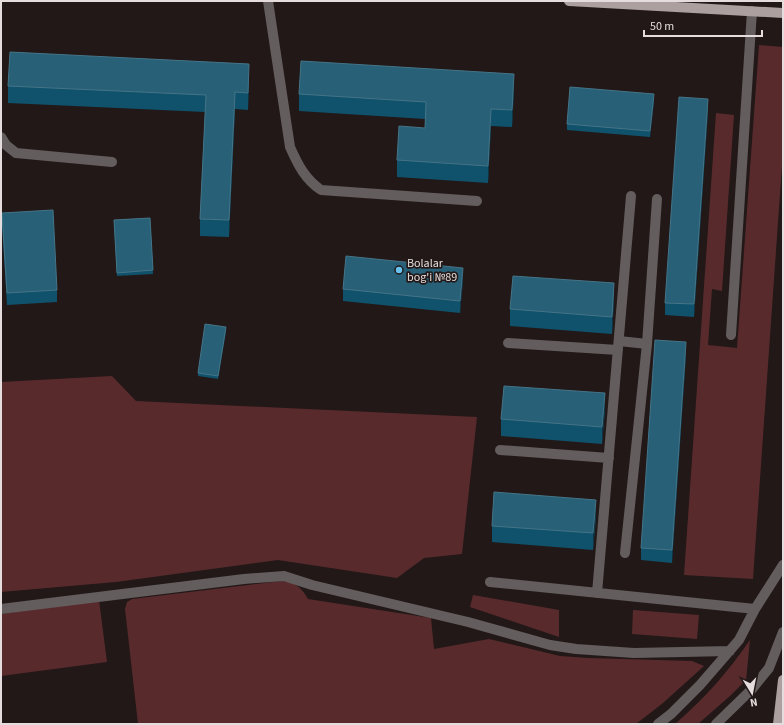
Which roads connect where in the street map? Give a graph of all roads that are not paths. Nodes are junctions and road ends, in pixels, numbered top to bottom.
1 (268, 1) edge
2 (569, 1) edge
3 (752, 11) junction
4 (783, 13) edge
5 (1, 137) edge
6 (112, 162) dead end
7 (631, 196) dead end
8 (657, 199) dead end
9 (477, 201) dead end
10 (730, 335) dead end
11 (508, 343) dead end
12 (646, 344) junction
13 (618, 346) junction
14 (500, 450) dead end
15 (609, 458) junction
16 (625, 553) dead end
17 (783, 565) edge
18 (490, 582) dead end
19 (597, 593) junction
20 (1, 609) edge
21 (755, 609) junction
22 (783, 632) edge
23 (730, 651) junction
24 (783, 680) edge
25 (658, 724) edge
26 (716, 724) edge
27 (778, 724) edge

1 - 9 street
2 - 3 main road
3 - 4 main road
3 - 10 street
5 - 6 street
7 - 13 street
8 - 12 street
11 - 13 street
12 - 13 street
12 - 16 street
13 - 15 street
14 - 15 street
15 - 19 street
17 - 21 street
18 - 19 street
19 - 21 street
20 - 23 street
21 - 23 street
22 - 26 street
23 - 25 street
24 - 27 main road

